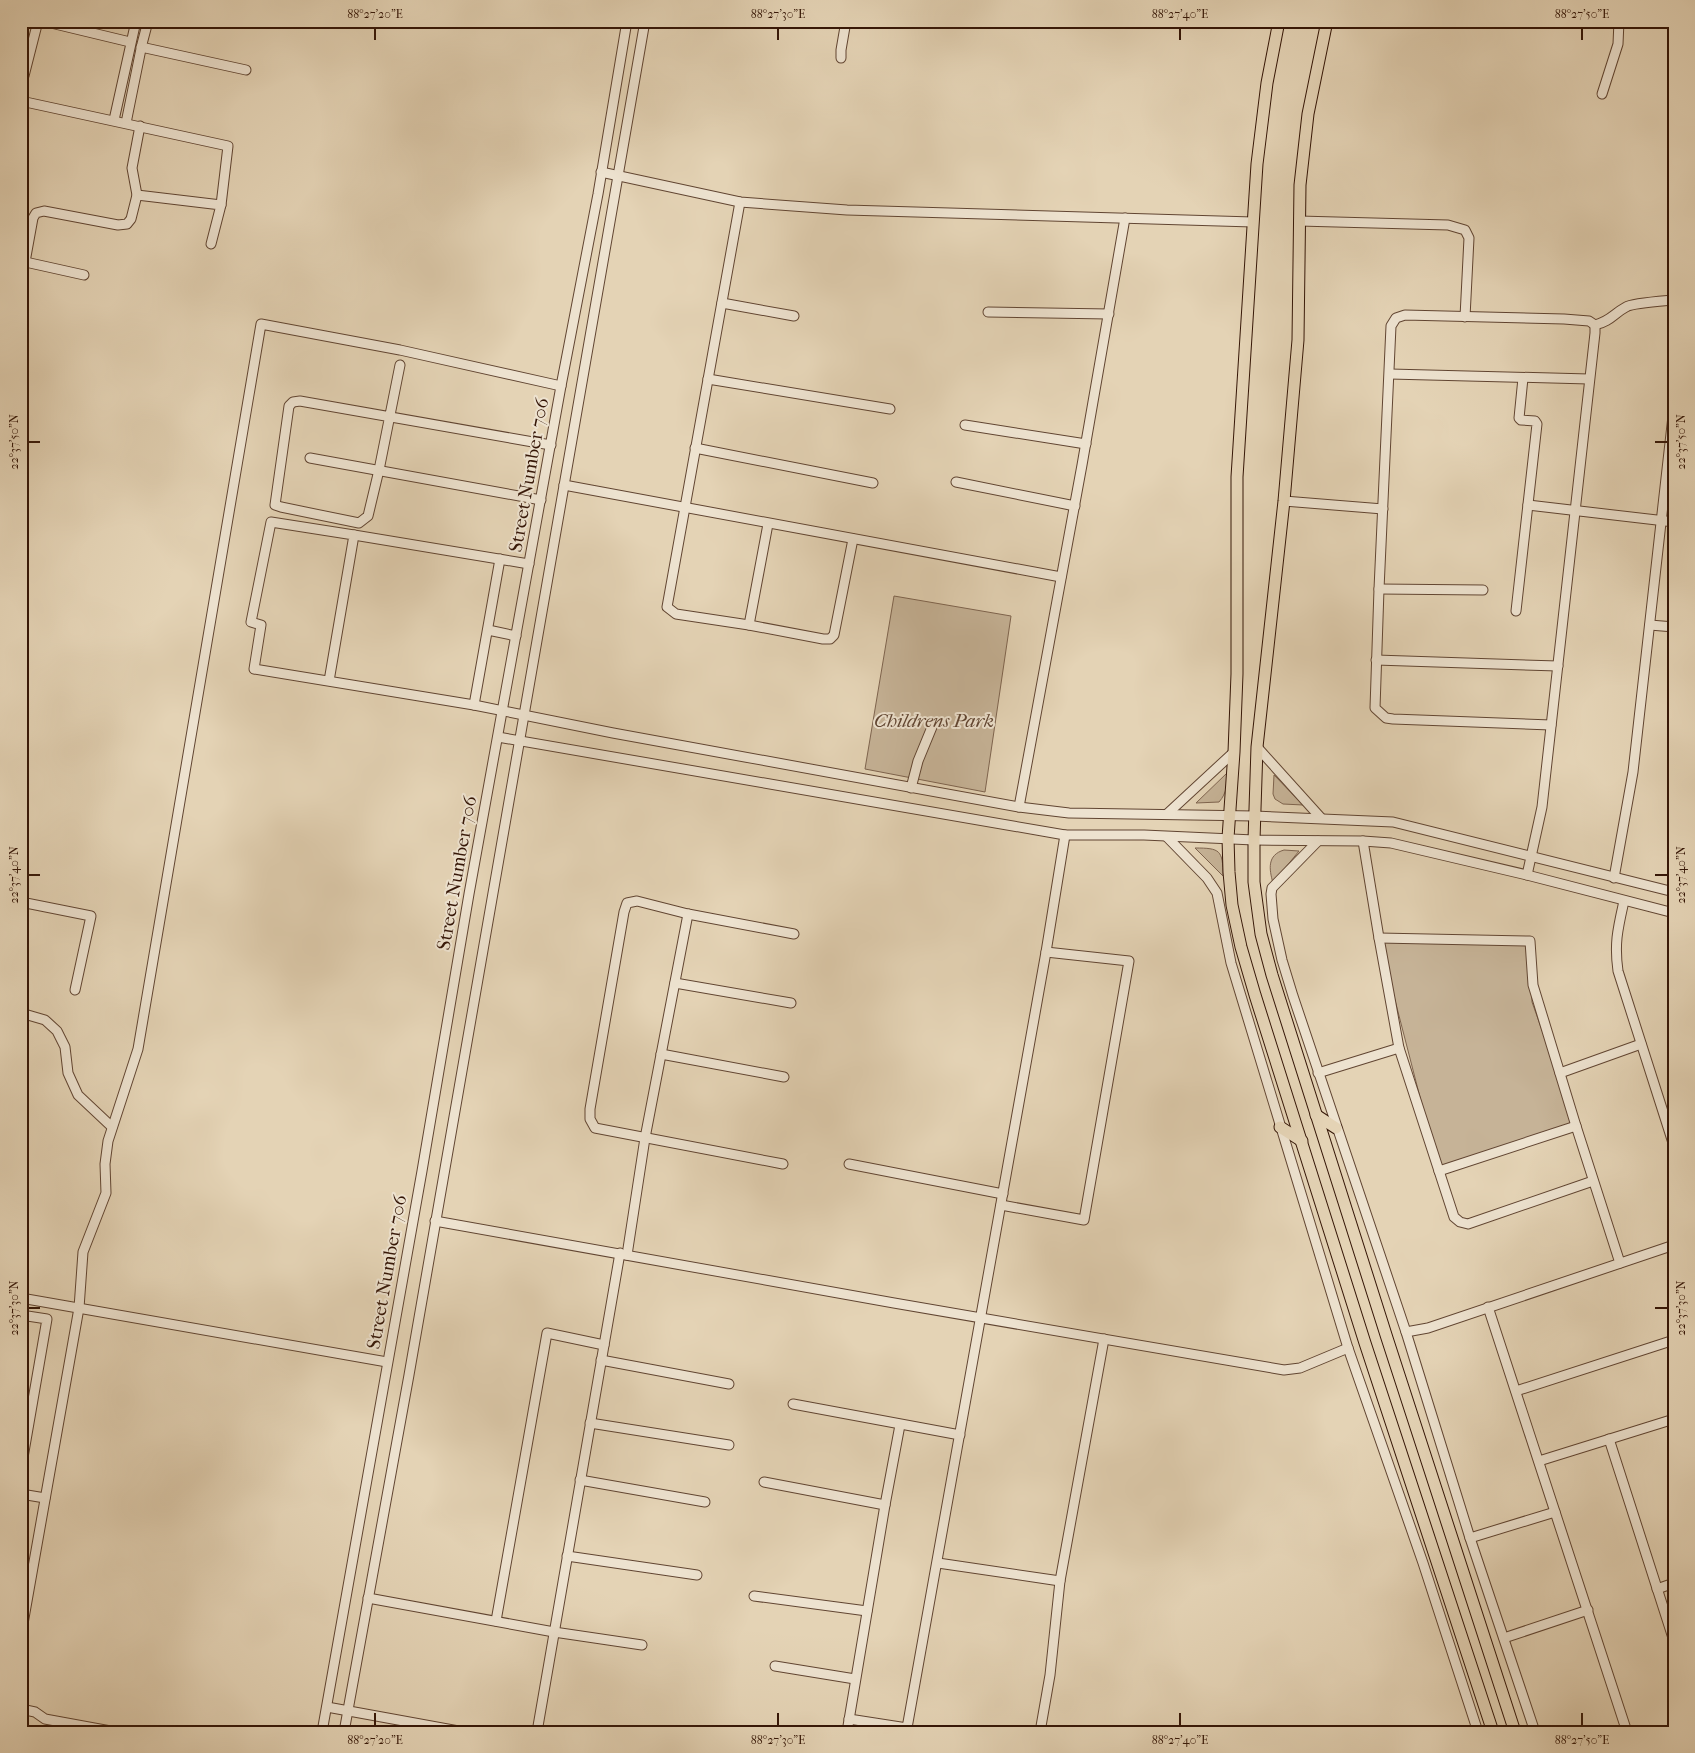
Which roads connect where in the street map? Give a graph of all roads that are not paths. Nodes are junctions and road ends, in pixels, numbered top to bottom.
1 (38, 21) edge
2 (136, 21) edge
3 (148, 21) edge
4 (627, 21) edge
5 (645, 21) edge
6 (846, 21) edge
7 (1280, 21) edge
8 (1327, 21) edge
9 (1619, 21) edge
10 (51, 23) dead end
11 (75, 25) edge
12 (130, 42) junction
13 (141, 47) junction
14 (842, 58) dead end
15 (24, 62) edge
16 (246, 70) dead end
17 (24, 76) dead end
18 (1602, 94) dead end
19 (21, 101) edge
20 (114, 120) junction
21 (126, 123) junction
22 (140, 126) junction
23 (602, 172) junction
24 (618, 176) junction
25 (137, 195) junction
26 (740, 202) junction
27 (220, 205) junction
28 (1126, 218) junction
29 (1299, 221) junction
30 (1253, 222) junction
31 (211, 244) dead end
32 (23, 261) edge
33 (84, 275) dead end
34 (1674, 300) edge
35 (722, 303) junction
36 (988, 312) dead end
37 (1109, 314) junction
38 (794, 316) dead end
39 (1465, 317) junction
40 (1595, 325) junction
41 (400, 365) dead end
42 (1390, 374) junction
43 (708, 378) junction
44 (1523, 378) junction
45 (1589, 380) junction
46 (561, 386) junction
47 (1674, 406) edge
48 (890, 409) dead end
49 (391, 417) junction
50 (965, 425) dead end
51 (1086, 444) junction
52 (551, 445) junction
53 (695, 448) junction
54 (310, 458) dead end
55 (379, 470) junction
56 (956, 482) dead end
57 (873, 483) dead end
58 (564, 486) junction
59 (541, 500) junction
60 (1284, 501) junction
61 (1528, 505) junction
62 (1075, 506) junction
63 (684, 508) junction
64 (1383, 509) junction
65 (1575, 511) junction
66 (1662, 520) junction
67 (1674, 522) edge
68 (768, 524) junction
69 (354, 535) junction
70 (853, 539) junction
71 (500, 559) junction
72 (529, 564) junction
73 (1061, 578) junction
74 (1379, 589) junction
75 (1483, 590) dead end
76 (1516, 611) dead end
77 (749, 625) junction
78 (1650, 625) junction
79 (1674, 627) edge
80 (488, 630) junction
81 (516, 636) junction
82 (1376, 660) junction
83 (1558, 666) junction
84 (329, 681) junction
85 (474, 705) junction
86 (502, 711) junction
87 (524, 716) junction
88 (932, 726) dead end
89 (1552, 726) junction
90 (498, 737) junction
91 (518, 740) junction
92 (1257, 747) junction
93 (1234, 752) junction
94 (910, 788) junction
95 (1019, 807) junction
96 (1168, 814) junction
97 (1231, 815) junction
98 (1254, 816) junction
99 (1321, 818) junction
100 (1065, 835) junction
101 (1167, 837) junction
102 (1228, 838) junction
103 (1254, 840) junction
104 (1318, 841) junction
105 (1363, 841) junction
106 (1531, 856) junction
107 (1527, 875) junction
108 (1614, 878) junction
109 (1674, 892) edge
110 (1624, 901) junction
111 (21, 902) edge
112 (1674, 913) edge
113 (688, 914) junction
114 (794, 934) dead end
115 (1379, 938) junction
116 (1046, 952) junction
117 (675, 983) junction
118 (75, 990) dead end
119 (791, 1003) dead end
120 (21, 1013) edge
121 (1641, 1044) junction
122 (1399, 1048) junction
123 (661, 1054) junction
124 (1318, 1073) junction
125 (1560, 1073) junction
126 (784, 1077) dead end
127 (1316, 1115) junction
128 (1576, 1126) junction
129 (112, 1127) junction
130 (1280, 1127) junction
131 (1336, 1128) junction
132 (646, 1138) junction
133 (1302, 1141) junction
134 (1674, 1146) edge
135 (783, 1164) dead end
136 (850, 1164) dead end
137 (1439, 1171) junction
138 (1593, 1181) junction
139 (1003, 1194) junction
140 (1001, 1205) junction
141 (435, 1221) junction
142 (1674, 1246) edge
143 (623, 1254) junction
144 (1620, 1263) junction
145 (21, 1298) edge
146 (1488, 1307) junction
147 (79, 1308) junction
148 (21, 1315) edge
149 (981, 1317) junction
150 (1406, 1332) junction
151 (1104, 1340) junction
152 (1674, 1340) edge
153 (604, 1345) junction
154 (1348, 1348) junction
155 (601, 1360) junction
156 (387, 1362) junction
157 (729, 1384) dead end
158 (1516, 1391) junction
159 (793, 1404) dead end
160 (1674, 1419) edge
161 (590, 1423) junction
162 (900, 1425) junction
163 (960, 1435) junction
164 (1609, 1439) junction
165 (729, 1445) dead end
166 (1539, 1461) junction
167 (21, 1469) edge
168 (580, 1480) junction
169 (764, 1482) dead end
170 (21, 1494) edge
171 (45, 1498) junction
172 (705, 1502) dead end
173 (885, 1505) junction
174 (1555, 1512) junction
175 (1470, 1538) junction
176 (568, 1556) junction
177 (938, 1563) junction
178 (697, 1575) dead end
179 (1060, 1581) junction
180 (1674, 1583) edge
181 (1657, 1589) junction
182 (754, 1596) dead end
183 (368, 1598) junction
184 (1588, 1610) junction
185 (867, 1611) junction
186 (496, 1621) junction
187 (554, 1632) junction
188 (21, 1636) edge
189 (1504, 1638) junction
190 (1674, 1641) edge
191 (642, 1645) dead end
192 (775, 1666) dead end
193 (855, 1679) junction
194 (327, 1707) junction
195 (21, 1709) edge
196 (347, 1710) junction
197 (849, 1718) junction
198 (116, 1732) edge
199 (322, 1732) edge
200 (344, 1732) edge
201 (464, 1732) edge
202 (537, 1732) edge
203 (847, 1732) edge
204 (1040, 1732) edge
205 (1478, 1732) edge
206 (1493, 1732) edge
207 (1515, 1732) edge
208 (1535, 1732) edge
209 (1628, 1732) edge

1 - 15 street
2 - 12 street
3 - 13 street
4 - 23 street, Street Number 706
5 - 24 street
6 - 14 street
7 - 30 main road
8 - 29 main road
9 - 18 street
10 - 11 street
11 - 12 street
12 - 20 street
13 - 16 street
13 - 21 street
15 - 17 street
19 - 20 street
20 - 21 street
21 - 22 street
22 - 25 street
22 - 27 street
23 - 24 street
23 - 46 street, Street Number 706
24 - 26 street
24 - 58 street
25 - 27 street
25 - 32 street
26 - 28 street
26 - 35 street
27 - 31 street
28 - 30 street
28 - 37 street
29 - 39 street
29 - 60 main road
30 - 93 main road
32 - 33 street
34 - 40 street
35 - 38 street
35 - 43 street
36 - 37 street
37 - 51 street
39 - 40 street
39 - 42 street
40 - 45 street
41 - 49 street
42 - 44 street
42 - 64 street
43 - 48 street
43 - 53 street
44 - 45 street
44 - 61 street
45 - 65 street
46 - 52 street, Street Number 706
46 - 129 street
47 - 66 street
49 - 52 street
49 - 55 street
49 - 55 street
50 - 51 street
51 - 62 street
52 - 59 street, Street Number 706
53 - 57 street
53 - 63 street
54 - 55 street
55 - 59 street
56 - 62 street
58 - 63 street
58 - 87 street
59 - 72 street, Street Number 706
60 - 64 street
60 - 92 main road
61 - 65 street
61 - 76 street
62 - 73 street
63 - 68 street
63 - 77 street
64 - 74 street
65 - 66 street
65 - 83 street
66 - 67 street
66 - 78 street
68 - 70 street
68 - 77 street
69 - 71 street
69 - 84 street
69 - 84 street
70 - 73 street
70 - 77 street
71 - 72 street
71 - 80 street
72 - 81 street, Street Number 706
73 - 95 street
74 - 75 street
74 - 82 street
78 - 79 street
78 - 108 street
80 - 81 street
80 - 85 street
81 - 86 street, Street Number 706
82 - 83 street
82 - 89 street
83 - 89 street
84 - 85 street
85 - 86 street
86 - 87 street
86 - 90 street, Street Number 706
87 - 91 street
87 - 94 street
88 - 94 street
89 - 106 street
90 - 91 street
90 - 156 street, Street Number 706
91 - 100 street
91 - 141 street
92 - 98 main road
92 - 99 street
93 - 96 street
93 - 97 main road
94 - 95 street
95 - 96 street
96 - 97 street
97 - 98 street
97 - 102 main road
98 - 99 street
98 - 103 main road
99 - 106 street
100 - 101 street
100 - 116 street
101 - 102 street
101 - 130 street
102 - 103 street
102 - 133 main road
103 - 104 street
103 - 127 main road
104 - 105 street
104 - 124 street
105 - 107 street
105 - 115 street
106 - 107 street
106 - 108 street
107 - 110 street
108 - 109 street
110 - 112 street
110 - 121 street
111 - 118 street
113 - 114 street
113 - 117 street
113 - 132 street
115 - 122 street
115 - 125 street
116 - 139 street
116 - 140 street
117 - 119 street
117 - 123 street
120 - 129 street
121 - 125 street
121 - 134 street
122 - 124 street
122 - 137 street
123 - 126 street
123 - 132 street
124 - 131 street
125 - 128 street
127 - 131 main road
127 - 207 main road
128 - 137 street
128 - 138 street
129 - 147 street
130 - 133 main road
130 - 154 street
131 - 150 street
132 - 135 street
132 - 143 street
133 - 206 main road
136 - 139 street
137 - 138 street
138 - 144 street
139 - 140 street
140 - 149 street
141 - 143 street
141 - 183 street
142 - 144 street
143 - 149 street
143 - 153 street
144 - 146 street
145 - 147 street
146 - 150 street
146 - 158 street
147 - 156 street
147 - 171 street
148 - 167 street
149 - 151 street
149 - 163 street
150 - 175 street
151 - 154 street
151 - 179 street
152 - 158 street
153 - 155 street
153 - 186 street
154 - 205 street
155 - 157 street
155 - 161 street
156 - 194 street, Street Number 706
158 - 166 street
159 - 162 street
160 - 164 street
161 - 165 street
161 - 168 street
162 - 163 street
162 - 173 street
163 - 177 street
164 - 166 street
164 - 181 street
166 - 174 street
168 - 172 street
168 - 176 street
169 - 173 street
170 - 171 street
171 - 188 street
173 - 185 street
174 - 175 street
174 - 184 street
175 - 189 street
176 - 178 street
176 - 187 street
177 - 179 street
177 - 197 street
179 - 204 street
180 - 181 street
181 - 190 street
182 - 185 street
183 - 186 street
183 - 196 street
184 - 189 street
184 - 209 street
185 - 193 street
186 - 187 street
187 - 191 street
187 - 202 street
189 - 208 street
192 - 193 street
193 - 197 street
194 - 196 street
194 - 199 street, Street Number 706
195 - 198 street
196 - 200 street
196 - 201 street
197 - 203 street

